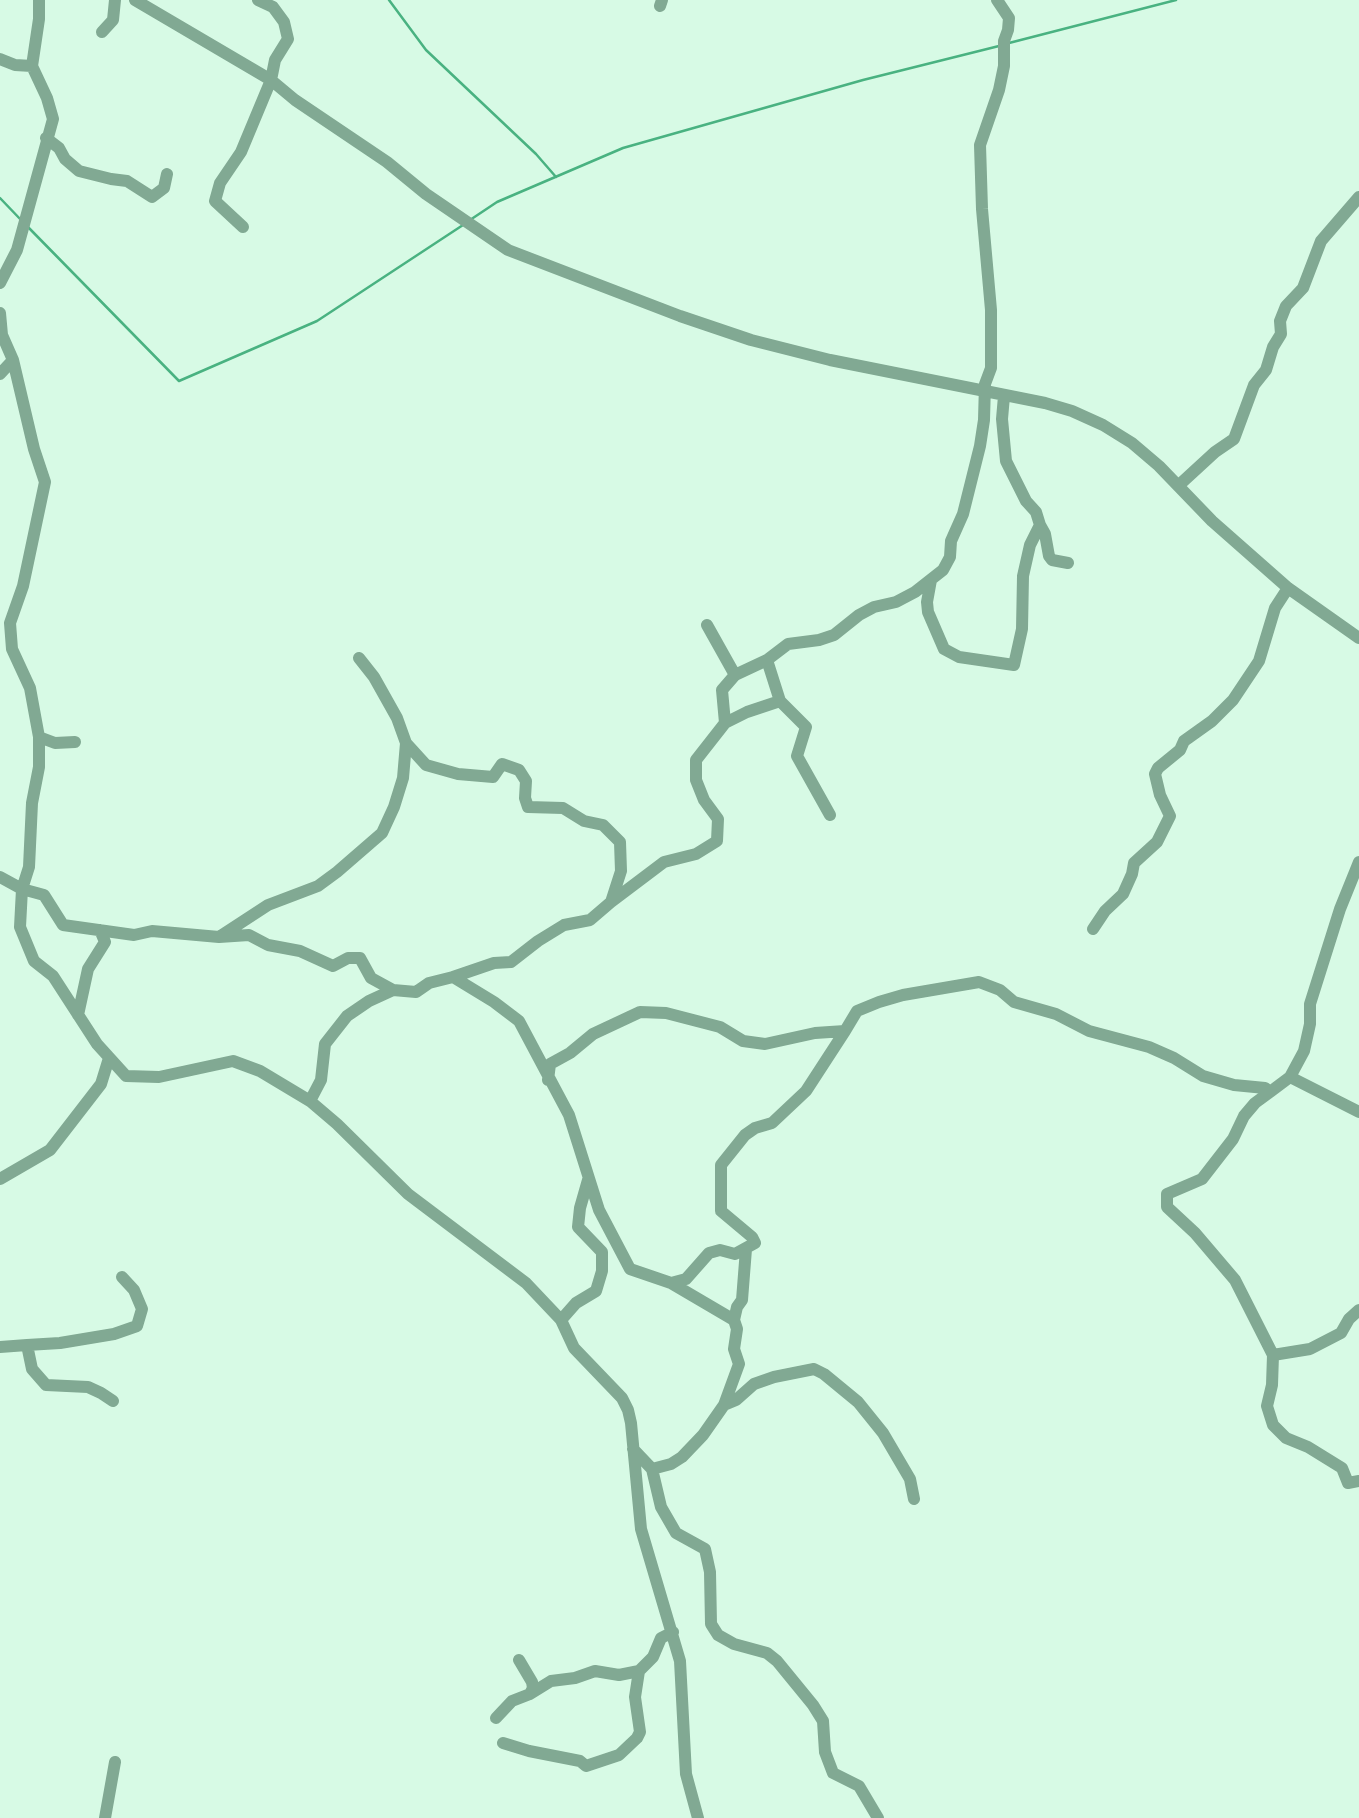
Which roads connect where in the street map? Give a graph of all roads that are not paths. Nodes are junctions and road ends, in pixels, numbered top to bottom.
1 (39, 0) edge
2 (115, 0) edge
3 (135, 0) edge
4 (258, 0) edge
5 (997, 0) edge
6 (102, 32) dead end
7 (0, 59) edge
8 (32, 66) junction
9 (271, 80) junction
10 (46, 138) junction
11 (167, 174) dead end
12 (1359, 197) edge
13 (244, 227) dead end
14 (0, 283) edge
15 (0, 313) edge
16 (12, 360) junction
17 (0, 374) edge
18 (985, 392) junction
19 (1004, 396) junction
20 (1178, 486) junction
21 (1040, 525) junction
22 (1068, 563) dead end
23 (931, 580) junction
24 (1288, 588) junction
25 (707, 625) dead end
26 (1359, 638) edge
27 (359, 658) dead end
28 (767, 660) junction
29 (735, 675) junction
30 (780, 701) junction
31 (725, 723) junction
32 (39, 737) junction
33 (75, 742) dead end
34 (406, 743) junction
35 (830, 815) dead end
36 (1359, 862) edge
37 (0, 877) edge
38 (22, 889) junction
39 (611, 902) junction
40 (1093, 929) dead end
41 (100, 930) junction
42 (219, 937) junction
43 (453, 976) junction
44 (393, 990) junction
45 (78, 1015) junction
46 (845, 1031) junction
47 (109, 1058) junction
48 (1290, 1077) junction
49 (548, 1080) junction
50 (1270, 1092) junction
51 (310, 1101) junction
52 (1359, 1112) edge
53 (0, 1179) edge
54 (588, 1180) junction
55 (746, 1249) junction
56 (122, 1277) dead end
57 (671, 1283) junction
58 (1359, 1310) edge
59 (560, 1320) junction
60 (734, 1320) junction
61 (27, 1345) junction
62 (0, 1347) edge
63 (1274, 1354) junction
64 (113, 1401) dead end
65 (724, 1405) junction
66 (633, 1449) junction
67 (652, 1469) junction
68 (1359, 1480) edge
69 (914, 1499) dead end
70 (673, 1632) junction
71 (519, 1660) dead end
72 (639, 1671) junction
73 (530, 1694) junction
74 (496, 1718) dead end
75 (502, 1744) dead end
76 (115, 1762) dead end
77 (105, 1818) edge
78 (698, 1818) edge
79 (878, 1818) edge

1 - 8 street
2 - 6 street
3 - 9 street
4 - 9 street
5 - 18 street
7 - 8 street
8 - 10 street
9 - 13 street
9 - 18 street
10 - 11 street
10 - 14 street
12 - 20 street
15 - 16 street
16 - 17 street
16 - 32 street
18 - 19 street
18 - 23 street
19 - 20 street
19 - 21 street
20 - 24 street
21 - 22 street
21 - 23 street
23 - 28 street
24 - 26 street
24 - 40 street
25 - 29 street
27 - 34 street
28 - 29 street
28 - 30 street
29 - 31 street
30 - 31 street
30 - 35 street
31 - 39 street
32 - 33 street
32 - 38 street
34 - 39 street
34 - 42 street
36 - 48 street
37 - 38 street
38 - 41 street
38 - 45 street
39 - 43 street
41 - 42 street
41 - 45 street
42 - 44 street
43 - 44 street
43 - 49 street
44 - 51 street
45 - 47 street
46 - 49 street
46 - 50 street
46 - 55 street
47 - 51 street
47 - 53 street
48 - 50 street
48 - 52 street
49 - 54 street
50 - 63 street
51 - 59 street
54 - 57 street
54 - 59 street
55 - 57 street
55 - 60 street
56 - 61 street
57 - 60 street
58 - 63 street
59 - 66 street
60 - 65 street
61 - 62 street
61 - 64 street
63 - 68 street
65 - 67 street
65 - 69 street
66 - 67 street
66 - 70 street
67 - 79 street
70 - 72 street
70 - 78 street
71 - 73 street
72 - 73 street
72 - 75 street
73 - 74 street
76 - 77 street

